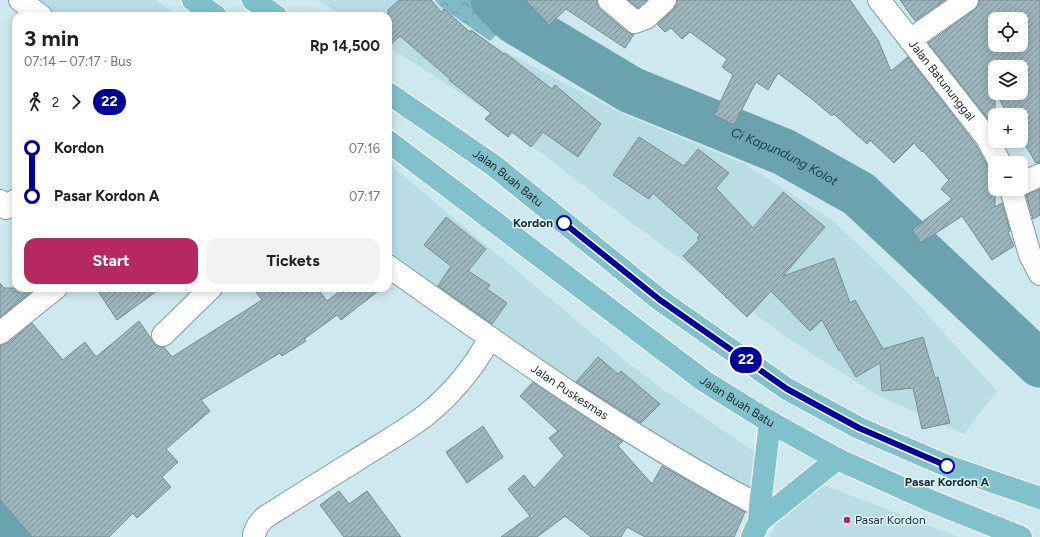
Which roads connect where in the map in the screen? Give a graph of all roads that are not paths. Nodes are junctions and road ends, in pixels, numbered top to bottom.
1 (20, 0) edge
2 (193, 0) edge
3 (253, 0) edge
4 (609, 0) edge
5 (665, 0) edge
6 (879, 0) edge
7 (967, 0) edge
8 (36, 12) edge
9 (210, 12) edge
10 (270, 12) edge
11 (910, 40) junction
12 (392, 96) edge
13 (392, 144) edge
14 (997, 156) edge
15 (1040, 175) edge
16 (1028, 181) edge
17 (1014, 196) edge
18 (0, 201) edge
19 (12, 203) edge
20 (1037, 260) edge
21 (392, 269) edge
22 (51, 292) edge
23 (206, 292) edge
24 (0, 333) edge
25 (163, 335) dead end
26 (490, 338) junction
27 (770, 422) junction
28 (837, 459) junction
29 (1031, 494) edge
30 (757, 522) edge
31 (1014, 534) edge
32 (254, 537) edge

1 - 8 street
2 - 9 main road
3 - 10 main road
4 - 5 street
6 - 11 street, Jalan Batununggal
7 - 11 street
11 - 14 street, Jalan Batununggal
12 - 29 main road, Jalan Buah Batu
13 - 27 main road, Jalan Buah Batu
15 - 16 street
17 - 20 street
18 - 19 street
21 - 26 street, Jalan Puskesmas
22 - 24 street
23 - 25 street
26 - 30 street, Jalan Puskesmas
26 - 32 street
27 - 28 main road, Jalan Buah Batu
27 - 30 main road
28 - 30 main road
28 - 31 main road, Jalan Buah Batu

